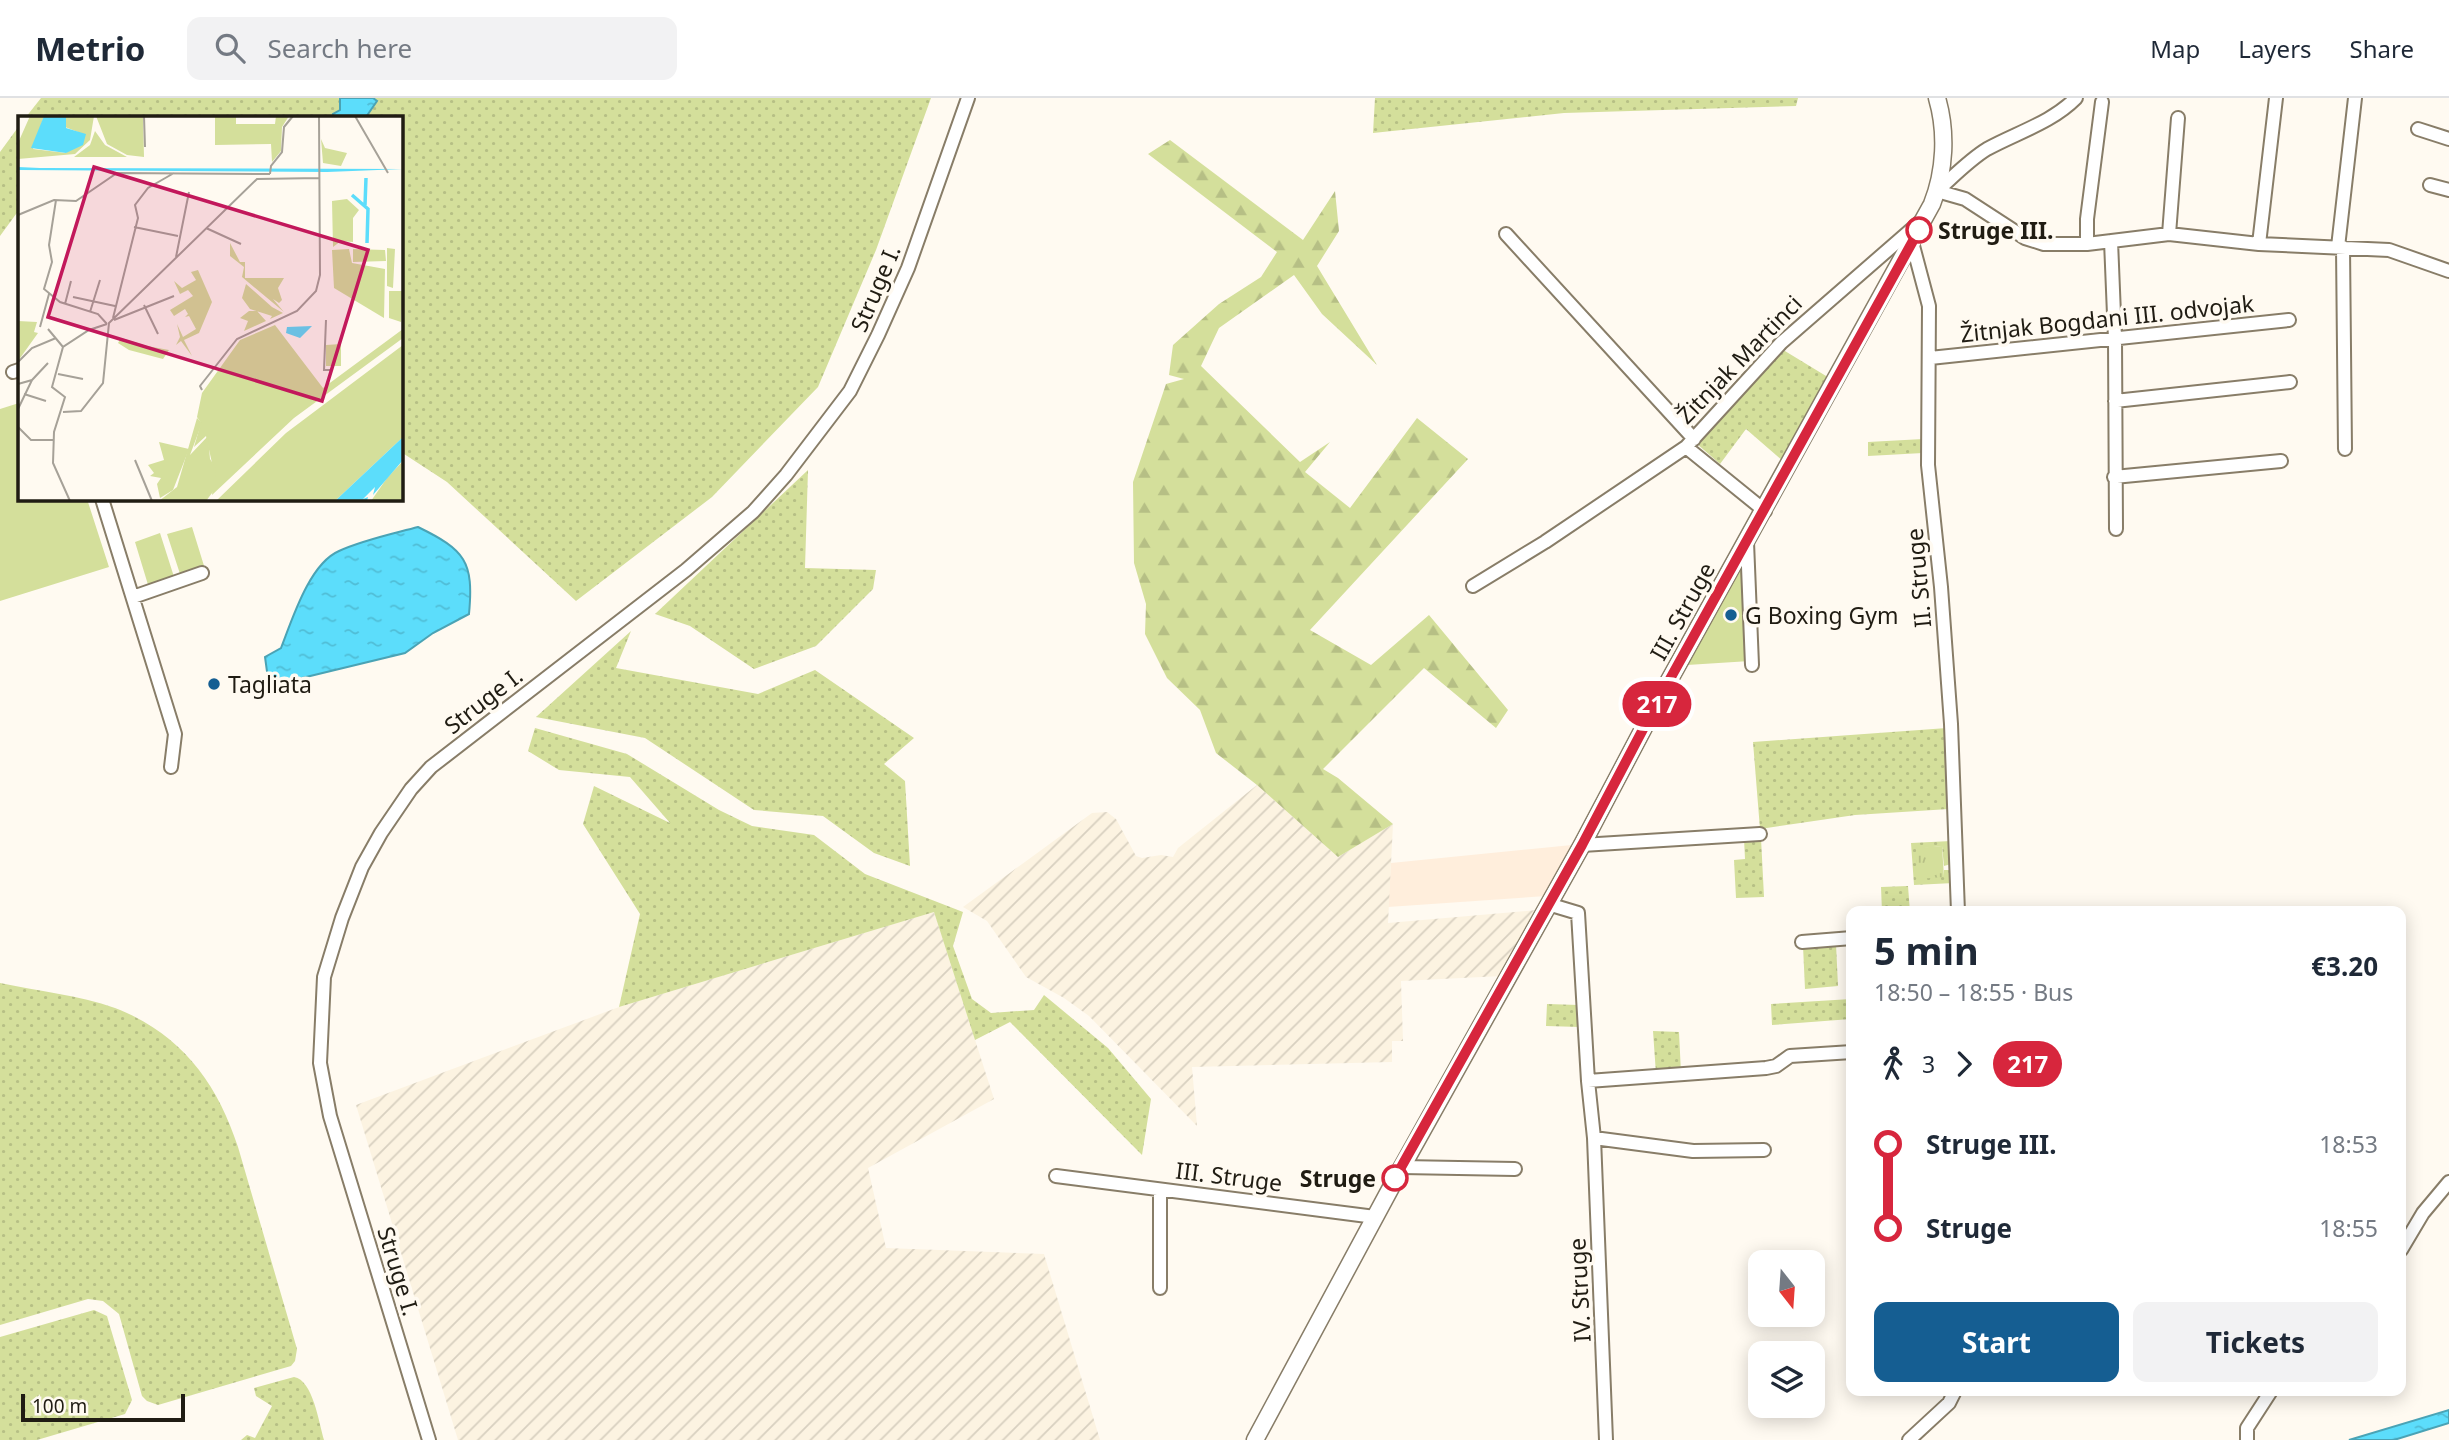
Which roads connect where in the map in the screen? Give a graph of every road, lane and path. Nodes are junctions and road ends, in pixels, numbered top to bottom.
1 (968, 98) edge
2 (1937, 98) edge
3 (2076, 98) edge
4 (2276, 98) edge
5 (2354, 98) edge
6 (2102, 102) dead end
7 (2178, 118) dead end
8 (2418, 129) dead end
9 (2449, 139) edge
10 (2430, 185) dead end
11 (2449, 190) edge
12 (1937, 191) junction
13 (1926, 217) junction
14 (1506, 233) dead end
15 (2169, 234) junction
16 (2111, 241) junction
17 (1912, 242) junction
18 (2087, 244) junction
19 (2259, 244) junction
20 (2341, 247) junction
21 (2449, 271) edge
22 (2289, 320) dead end
23 (2115, 339) junction
24 (1930, 359) junction
25 (2290, 382) dead end
26 (2115, 401) junction
27 (1690, 443) junction
28 (2345, 449) dead end
29 (2281, 461) dead end
30 (2114, 477) junction
31 (102, 500) edge
32 (1765, 511) junction
33 (2116, 529) dead end
34 (1746, 542) junction
35 (202, 573) dead end
36 (1473, 586) dead end
37 (133, 597) junction
38 (1752, 665) dead end
39 (172, 767) dead end
40 (1760, 834) dead end
41 (1582, 845) junction
42 (1548, 904) junction
43 (1958, 906) edge
44 (1846, 938) edge
45 (1802, 942) dead end
46 (1846, 1052) edge
47 (1588, 1081) junction
48 (1594, 1138) junction
49 (1764, 1150) dead end
50 (1402, 1167) junction
51 (1515, 1169) dead end
52 (1056, 1176) dead end
53 (2449, 1182) edge
54 (1160, 1191) junction
55 (1375, 1217) junction
56 (2406, 1242) edge
57 (1160, 1288) dead end
58 (1952, 1396) edge
59 (2268, 1396) edge
60 (429, 1440) edge
61 (1255, 1440) edge
62 (1606, 1440) edge
63 (1909, 1440) edge
64 (2247, 1440) edge

1 - 60 street, Struge I.
2 - 12 street, Žitnjak Martinci
3 - 12 street
4 - 19 street
5 - 20 street
6 - 18 street
7 - 15 street
8 - 9 street
10 - 11 street
12 - 13 street, Žitnjak Martinci
12 - 18 street
13 - 17 street, III. Struge
13 - 27 street, Žitnjak Martinci
14 - 27 street
15 - 16 street
15 - 19 street
16 - 18 street
16 - 23 street
17 - 24 street, II. Struge
17 - 32 street, III. Struge
19 - 20 street
20 - 21 street
20 - 28 street
22 - 23 street, Žitnjak Bogdani III. odvojak
23 - 24 street, Žitnjak Bogdani III. odvojak
23 - 26 street
24 - 43 street, II. Struge
25 - 26 street
26 - 30 street
27 - 32 street
27 - 36 street, Žitnjak Martinci
29 - 30 street
30 - 33 street
31 - 37 street
32 - 34 street, III. Struge
34 - 38 street
34 - 41 street, III. Struge
35 - 37 street
37 - 39 street
40 - 41 street
41 - 42 street, III. Struge
42 - 47 street, IV. Struge
42 - 50 street, III. Struge
44 - 45 street
46 - 47 street
47 - 48 street, IV. Struge
48 - 49 street
48 - 62 street, IV. Struge
50 - 51 street
50 - 55 street, III. Struge
52 - 54 street, III. Struge
53 - 56 street
54 - 55 street, III. Struge
54 - 57 street, III. Struge
55 - 61 street, III. Struge
58 - 63 street
59 - 64 street

